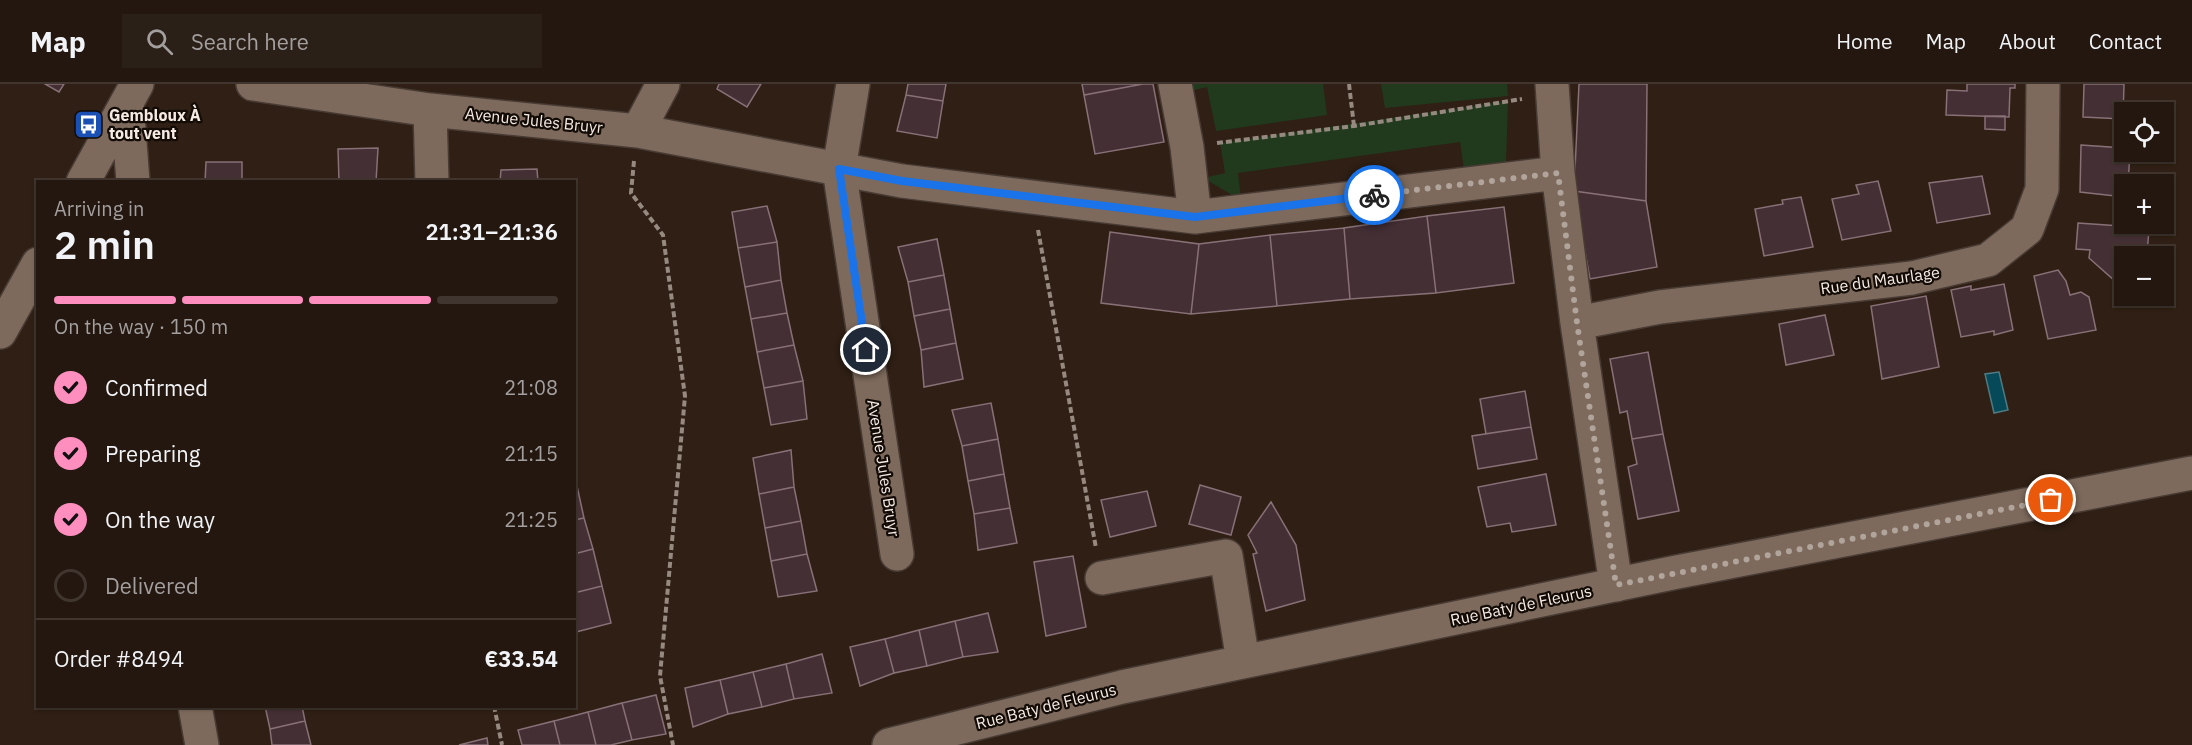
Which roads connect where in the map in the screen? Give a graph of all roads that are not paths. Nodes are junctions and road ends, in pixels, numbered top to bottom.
1 (253, 84) edge
2 (663, 84) edge
3 (853, 84) edge
4 (1175, 84) edge
5 (2043, 84) edge
6 (1552, 89) edge
7 (132, 93) edge
8 (430, 110) junction
9 (638, 131) junction
10 (839, 169) junction
11 (1558, 173) junction
12 (84, 180) edge
13 (133, 180) edge
14 (432, 180) edge
15 (1195, 217) junction
16 (36, 268) edge
17 (1577, 323) junction
18 (0, 333) edge
19 (2192, 473) edge
20 (897, 554) dead end
21 (1102, 578) road end
22 (1616, 585) junction
23 (1243, 661) junction
24 (195, 708) edge
25 (202, 745) edge
26 (889, 745) edge

1 - 8 street, Avenue Jules Bruyr
2 - 9 street
3 - 10 street, Avenue Jules Bruyr
4 - 15 street
5 - 17 street, Rue du Maurlage
6 - 11 street
7 - 12 street
7 - 13 street
8 - 9 street, Avenue Jules Bruyr
8 - 14 street
9 - 10 street, Avenue Jules Bruyr
10 - 15 street, Avenue Jules Bruyr
10 - 20 street, Avenue Jules Bruyr
11 - 15 street, Avenue Jules Bruyr
11 - 17 street
16 - 18 street
17 - 22 street
19 - 22 street, Rue Baty de Fleurus
21 - 23 street
22 - 23 street, Rue Baty de Fleurus
23 - 26 street, Rue Baty de Fleurus
24 - 25 street

